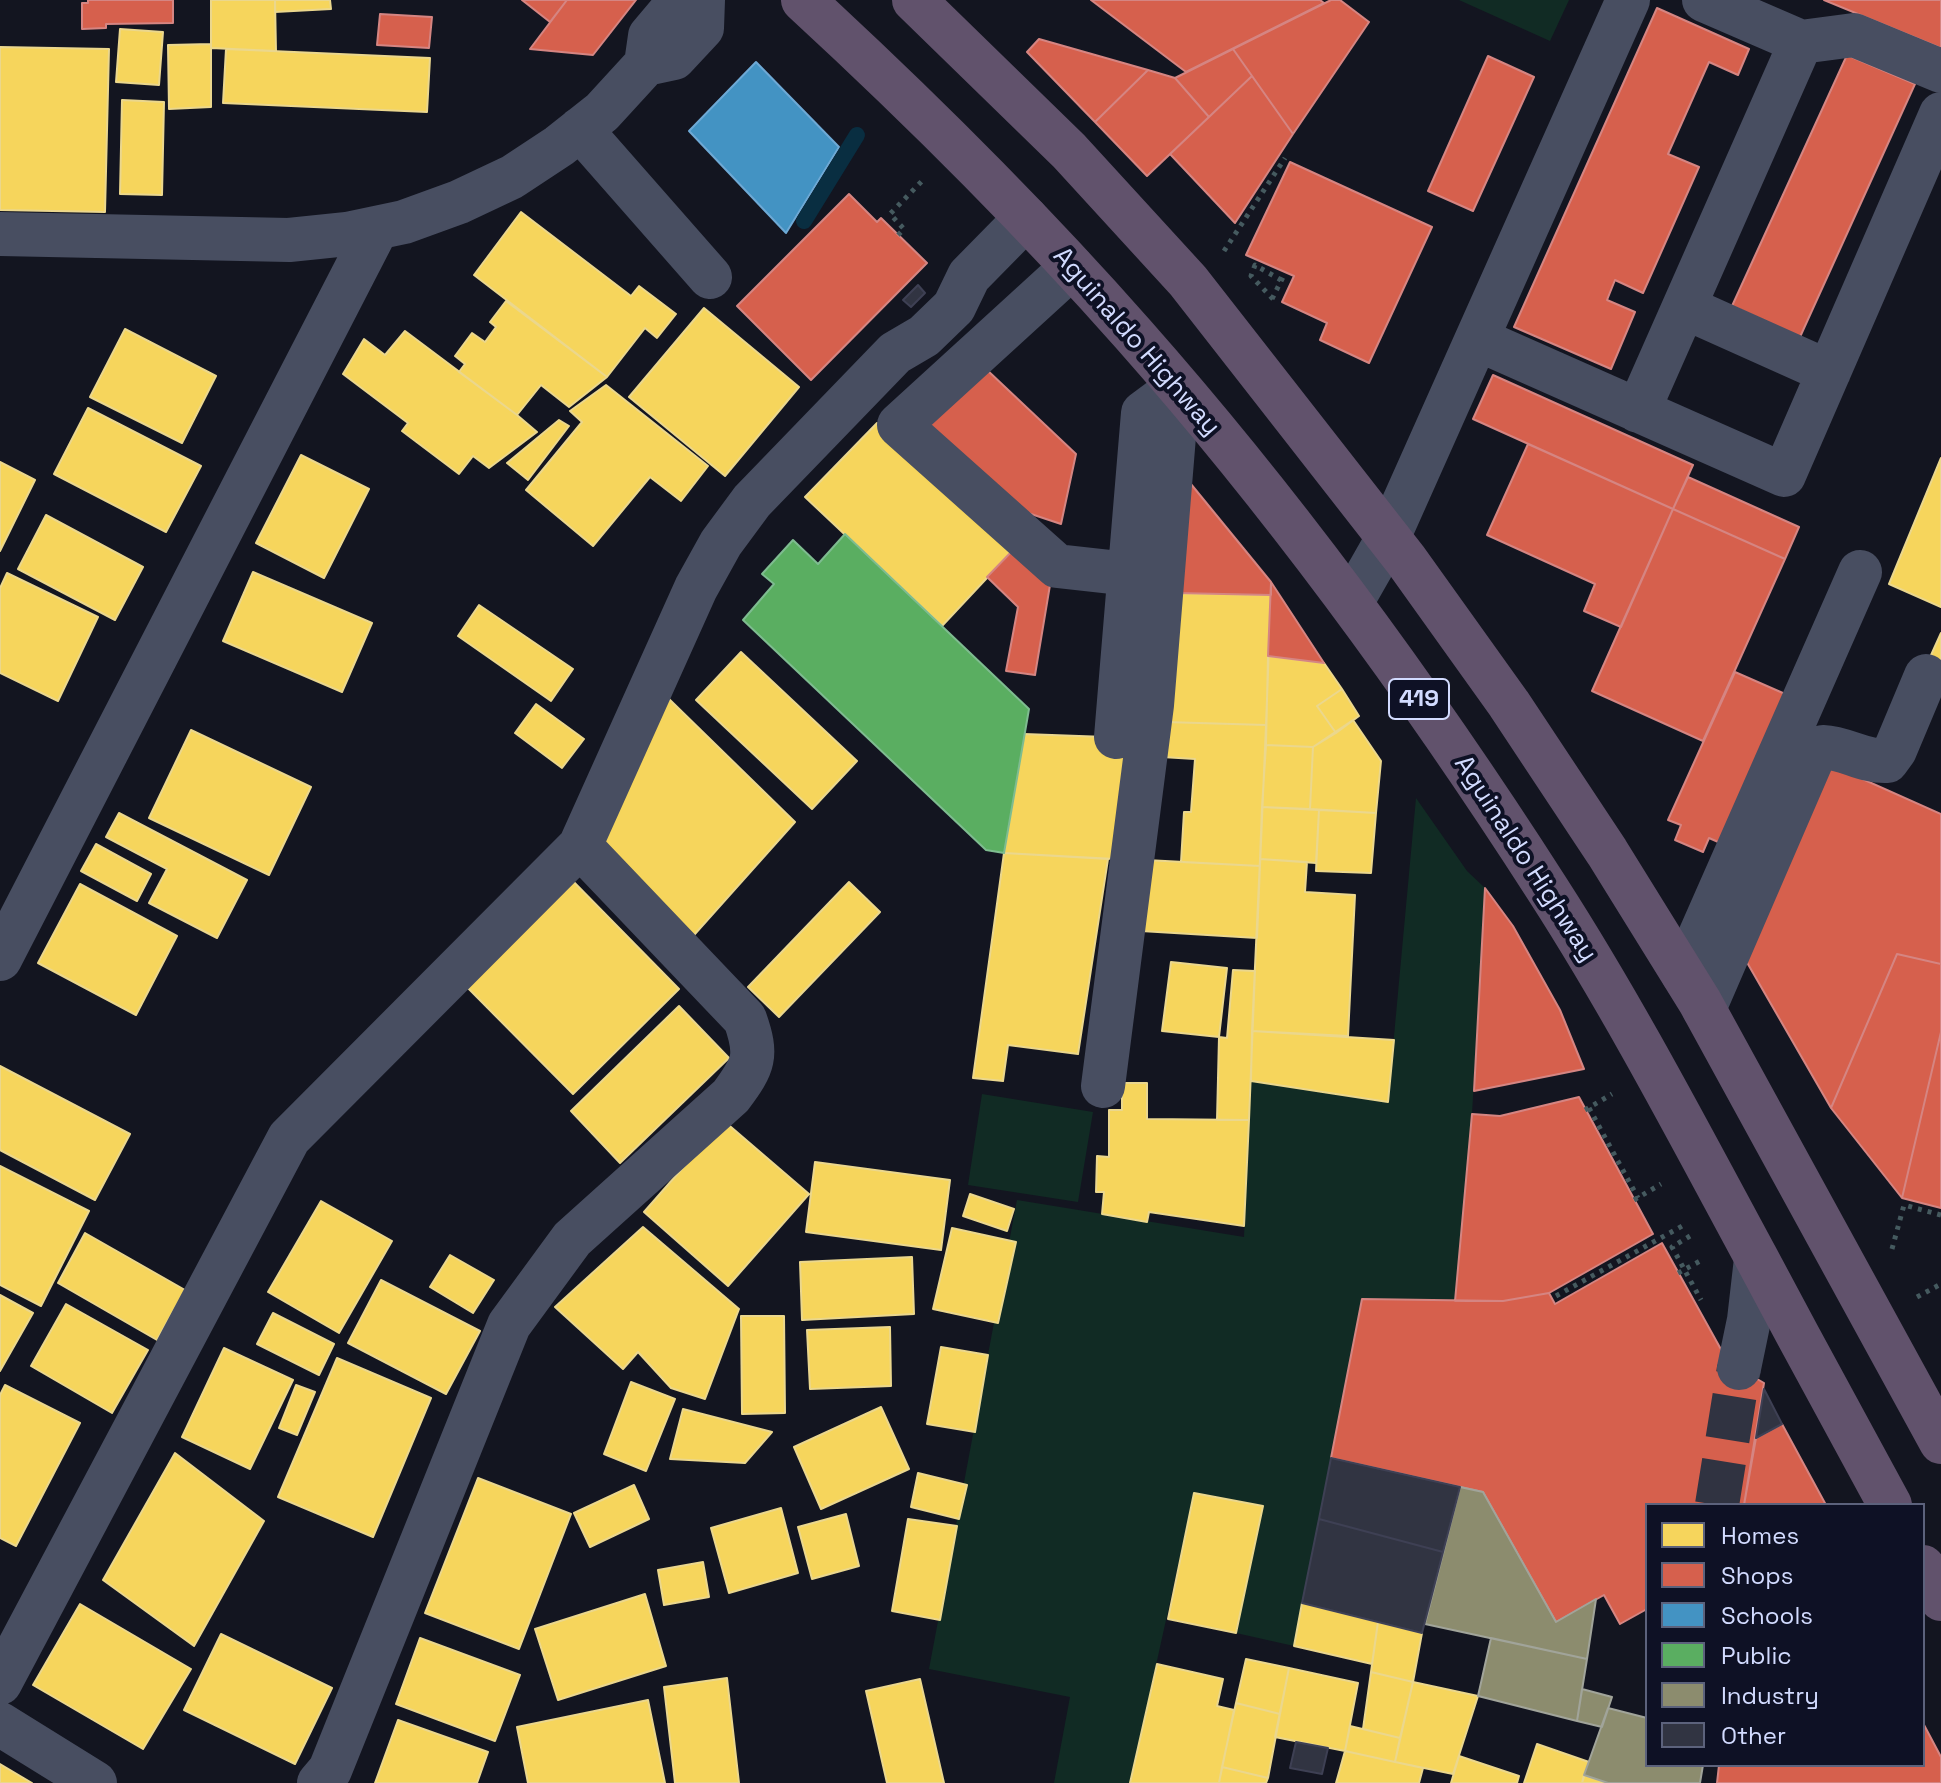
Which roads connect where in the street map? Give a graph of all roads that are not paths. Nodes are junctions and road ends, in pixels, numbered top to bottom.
1 (696, 0) edge
2 (703, 0) edge
3 (803, 0) edge
4 (914, 0) edge
5 (1628, 0) edge
6 (1704, 0) edge
7 (1801, 42) junction
8 (646, 64) junction
9 (1941, 71) edge
10 (1941, 114) edge
11 (580, 129) junction
12 (1026, 218) junction
13 (377, 228) junction
14 (0, 234) edge
15 (1072, 267) junction
16 (710, 277) dead end
17 (1684, 307) junction
18 (1477, 339) junction
19 (1829, 372) junction
20 (1178, 387) junction
21 (1638, 411) junction
22 (1388, 538) junction
23 (1860, 572) dead end
24 (1129, 574) junction
25 (1351, 603) junction
26 (1926, 676) dead end
27 (1116, 737) dead end
28 (580, 846) junction
29 (0, 959) edge
30 (1694, 992) junction
31 (1103, 1086) dead end
32 (1756, 1259) junction
33 (1739, 1368) tunnel mouth
34 (1941, 1442) edge
35 (1889, 1503) edge
36 (1925, 1571) edge
37 (1941, 1599) edge
38 (0, 1683) edge
39 (0, 1724) edge
40 (95, 1783) edge
41 (319, 1783) edge

1 - 8 street
2 - 8 street
3 - 12 highway, Aguinaldo Highway / 419
4 - 22 highway, 419
5 - 18 street
6 - 7 street
7 - 9 street
7 - 17 street
8 - 11 street
10 - 19 street
11 - 13 street
11 - 16 street
12 - 15 highway, Aguinaldo Highway / 419
12 - 28 street
13 - 14 street
13 - 29 street
15 - 20 highway, Aguinaldo Highway / 419
15 - 24 street
17 - 19 street
17 - 21 street
18 - 21 street
18 - 22 street
19 - 21 street
20 - 24 street
20 - 25 highway, Aguinaldo Highway / 419
20 - 31 street
22 - 25 street
22 - 30 highway, 419
23 - 30 street
24 - 27 street
25 - 32 highway, Aguinaldo Highway / 419
26 - 30 street
28 - 38 street
28 - 41 street
30 - 34 highway, 419
32 - 33 street
32 - 35 highway, Aguinaldo Highway / 419
36 - 37 highway
39 - 40 street

